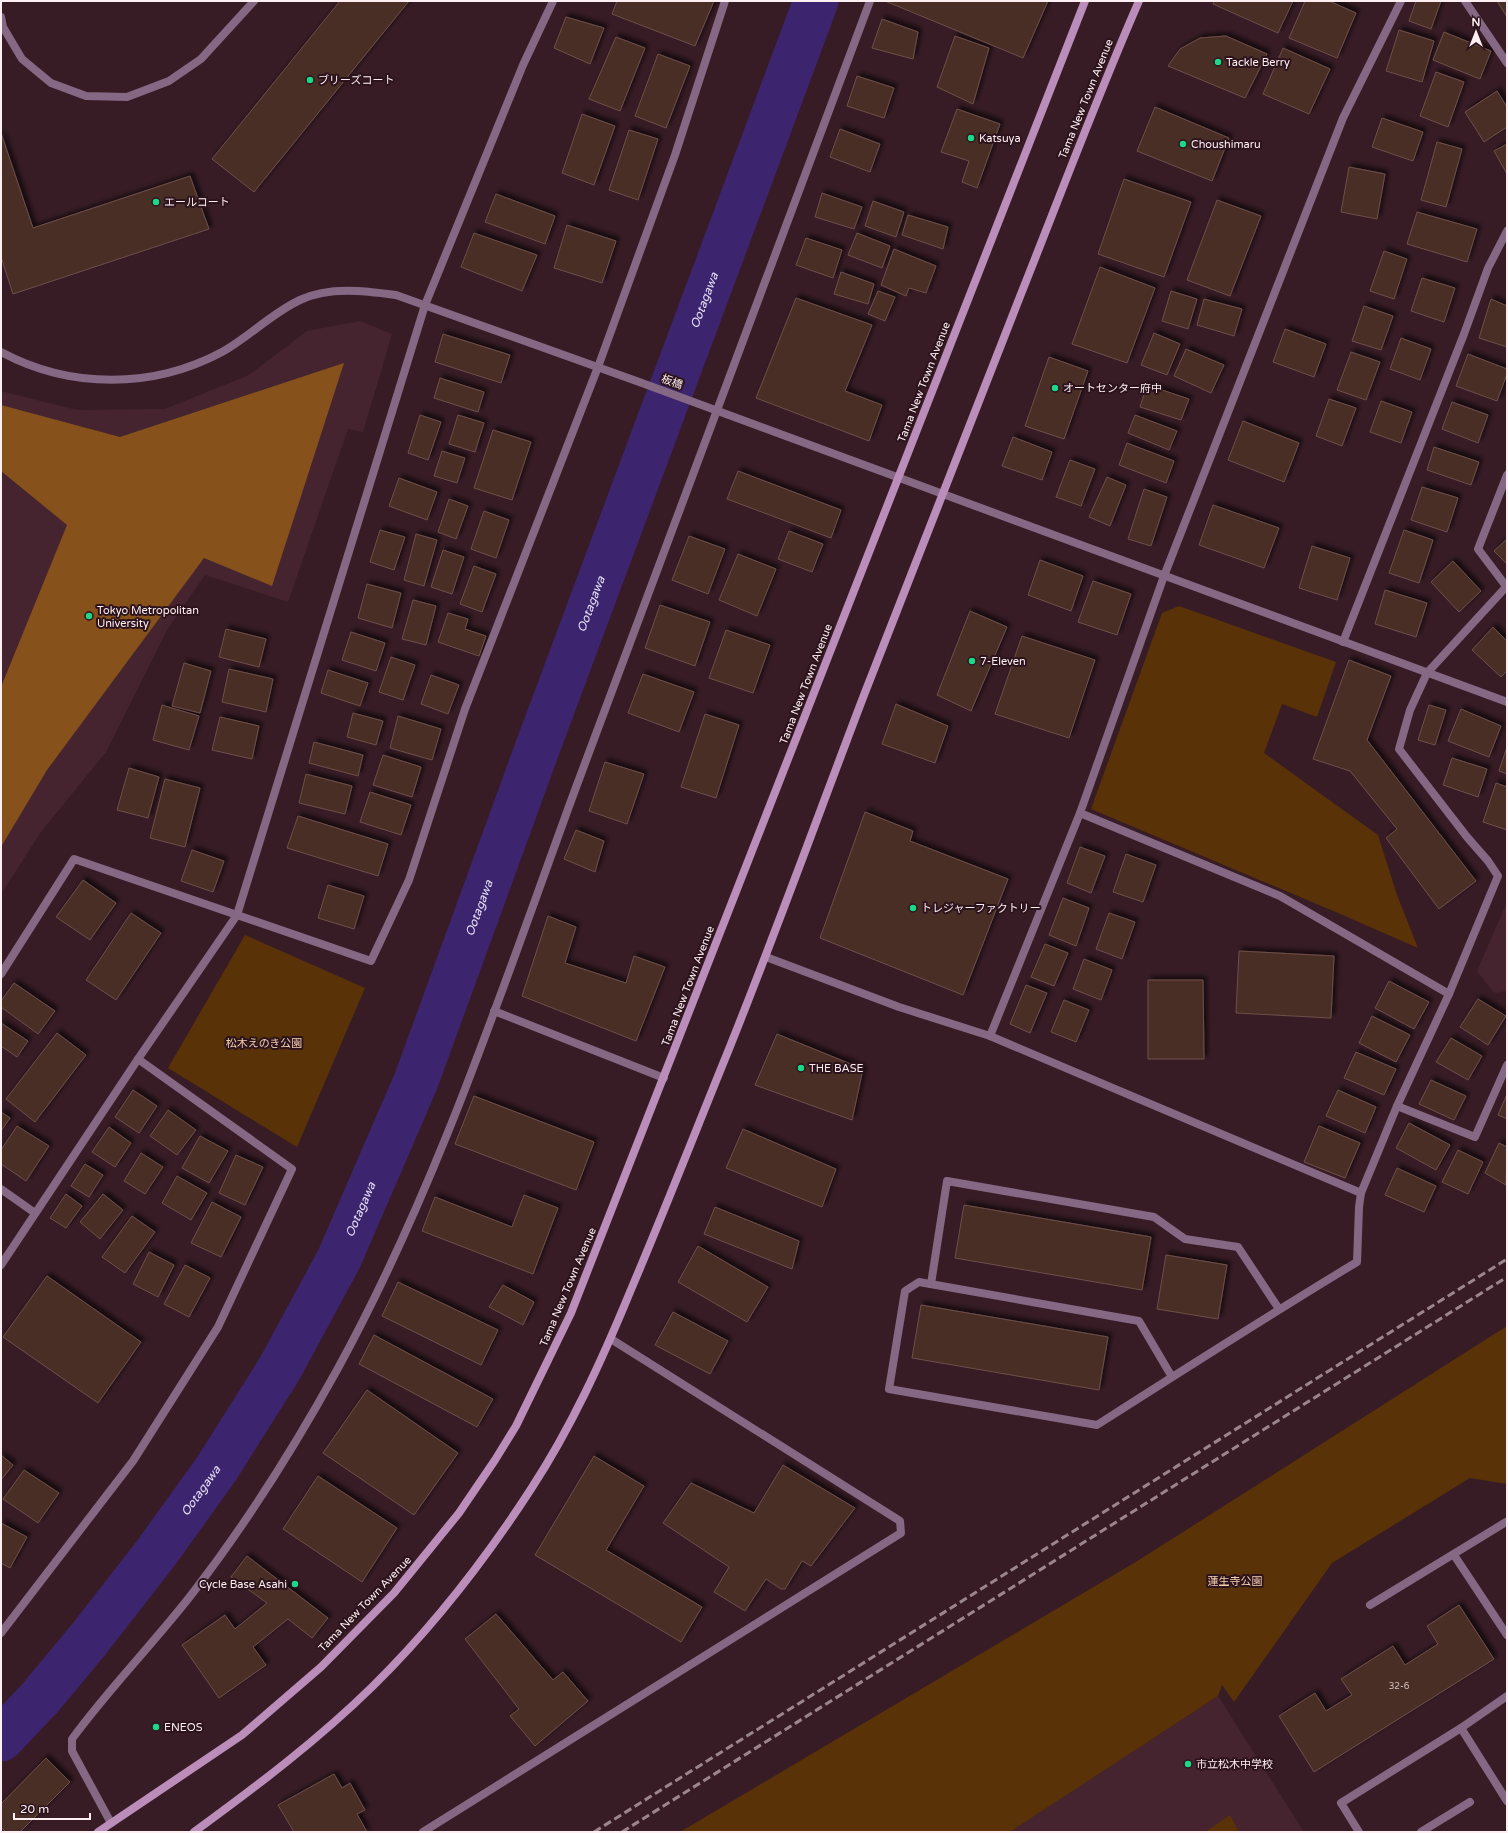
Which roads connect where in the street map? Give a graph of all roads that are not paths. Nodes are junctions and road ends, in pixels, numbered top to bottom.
1 (254, 1) edge
2 (553, 1) edge
3 (725, 1) edge
4 (870, 1) edge
5 (1086, 1) edge
6 (1139, 1) edge
7 (1401, 1) edge
8 (1466, 1) edge
9 (1, 17) edge
10 (1507, 63) edge
11 (1507, 231) edge
12 (425, 305) junction
13 (1, 352) edge
14 (598, 367) junction
15 (716, 410) junction
16 (1507, 475) edge
17 (898, 478) junction
18 (942, 495) junction
19 (1164, 576) junction
20 (1507, 586) edge
21 (1343, 642) junction
22 (1427, 673) junction
23 (1507, 702) edge
24 (1080, 813) junction
25 (237, 915) junction
26 (766, 957) junction
27 (1, 974) edge
28 (1449, 994) junction
29 (494, 1011) junction
30 (990, 1036) junction
31 (138, 1059) junction
32 (1507, 1065) edge
33 (664, 1078) junction
34 (1397, 1106) junction
35 (1, 1190) edge
36 (1361, 1193) junction
37 (35, 1213) junction
38 (1, 1265) edge
39 (931, 1284) junction
40 (1279, 1309) junction
41 (611, 1339) junction
42 (1172, 1377) junction
43 (1506, 1522) dead end
44 (1454, 1555) junction
45 (1370, 1605) dead end
46 (1, 1633) edge
47 (1507, 1635) edge
48 (1507, 1696) edge
49 (1461, 1728) junction
50 (1507, 1801) edge
51 (1470, 1802) dead end
52 (112, 1823) junction
53 (98, 1832) edge
54 (194, 1832) edge
55 (423, 1832) edge
56 (1359, 1832) edge
57 (1421, 1832) edge

1 - 9 street
2 - 12 street
3 - 14 street
4 - 15 street
5 - 17 main road, Tama New Town Avenue
6 - 18 main road, Tama New Town Avenue
7 - 19 street
8 - 10 street
11 - 21 street
12 - 13 street, 板橋
12 - 14 street, 板橋
12 - 25 street
14 - 15 street, 板橋
14 - 25 street
15 - 17 street, 板橋
15 - 29 street
16 - 20 street
17 - 18 street, 板橋
17 - 33 main road, Tama New Town Avenue
18 - 19 street, 板橋
18 - 26 main road, Tama New Town Avenue
19 - 21 street, 板橋
19 - 24 street
20 - 22 street
21 - 22 street, 板橋
22 - 23 street, 板橋
22 - 28 street
24 - 28 street
24 - 30 street
25 - 27 street
25 - 31 street
26 - 30 street
26 - 41 main road, Tama New Town Avenue
28 - 34 street
29 - 33 street
29 - 52 street
30 - 36 street
31 - 37 street
31 - 46 street
32 - 34 street
33 - 52 main road, Tama New Town Avenue
34 - 36 street
35 - 37 street
36 - 40 street
37 - 38 street
39 - 40 street
39 - 42 street
39 - 42 street
40 - 42 street
41 - 54 main road, Tama New Town Avenue
41 - 55 street
43 - 44 street
44 - 45 street
44 - 47 street
48 - 49 street
49 - 50 street
49 - 56 street
51 - 57 street
52 - 53 main road, Tama New Town Avenue

